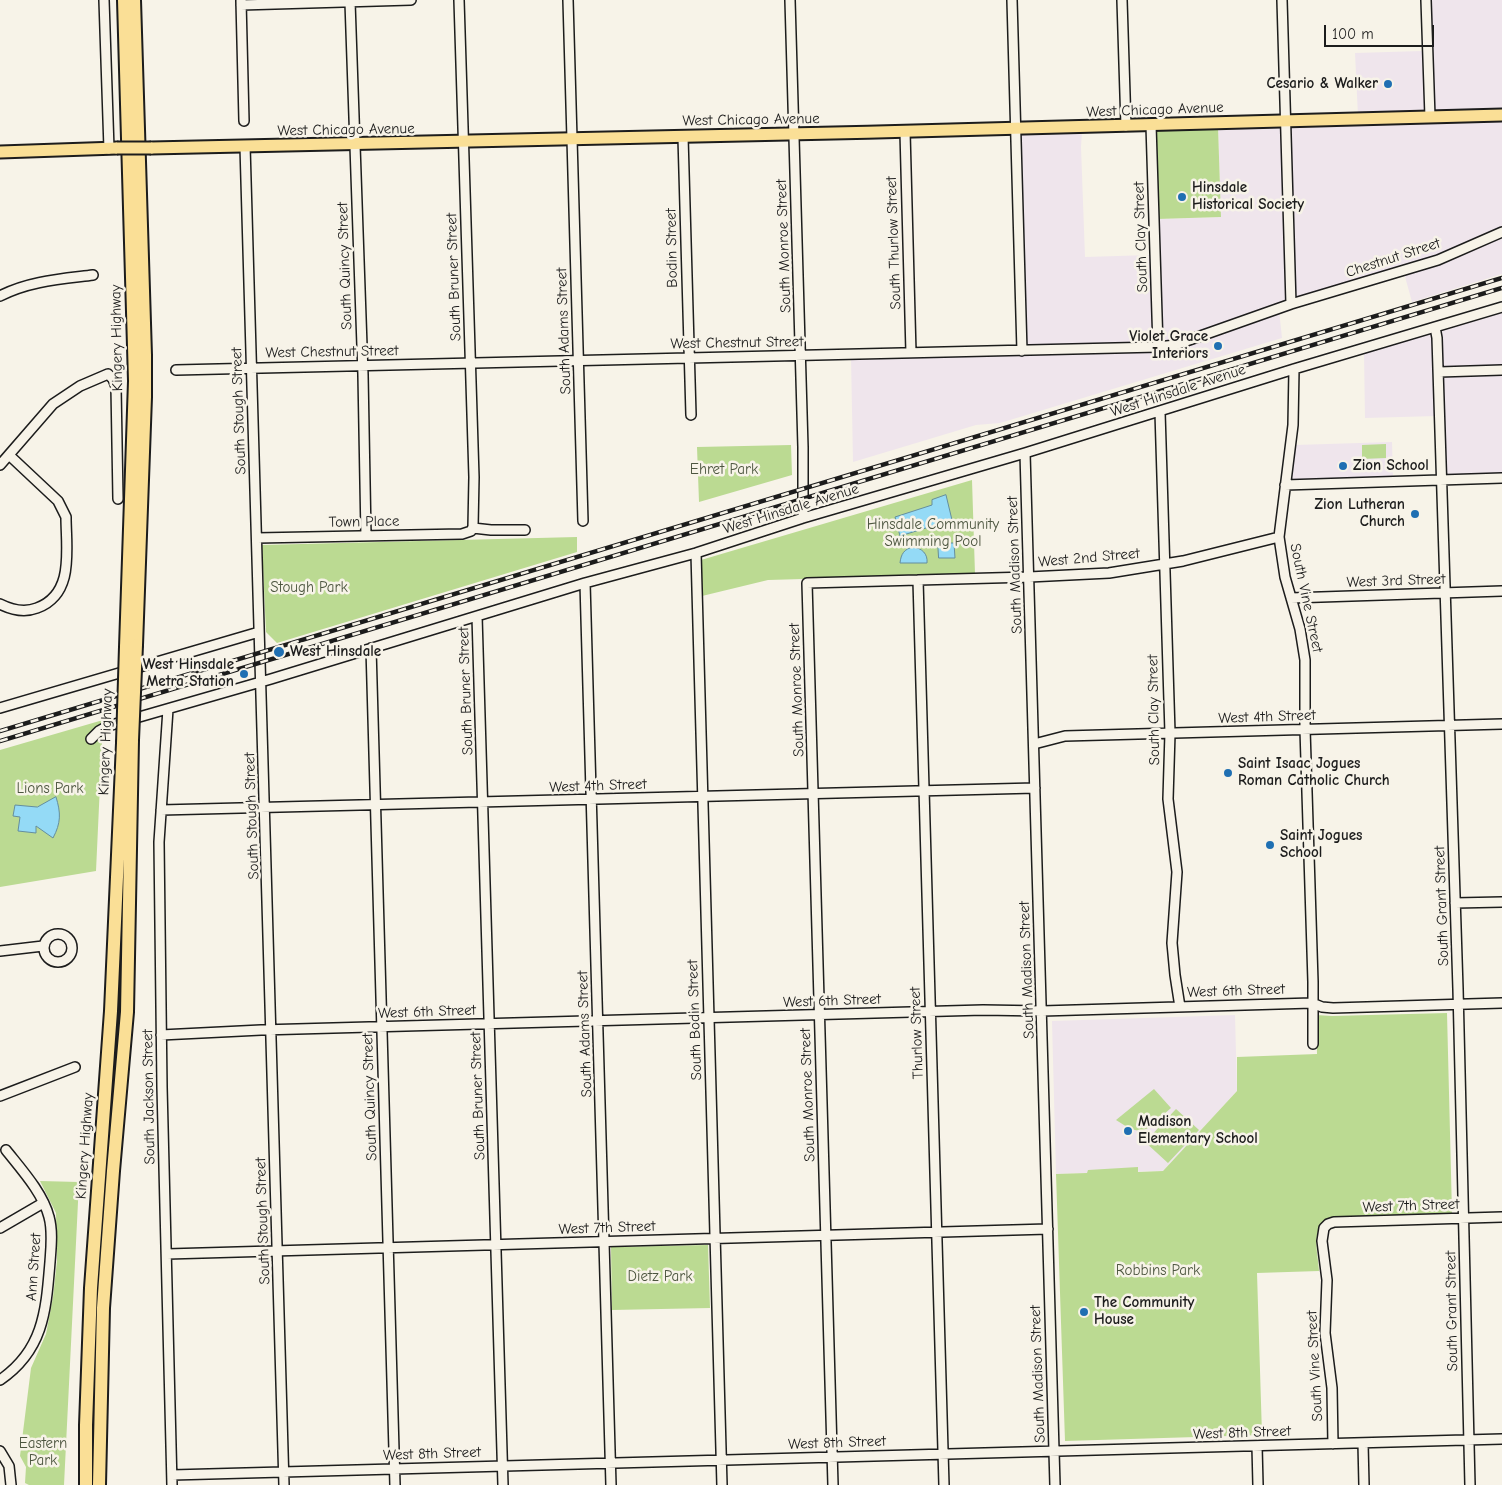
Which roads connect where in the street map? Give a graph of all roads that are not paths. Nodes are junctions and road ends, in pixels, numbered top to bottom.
1 (104, 0) edge
2 (124, 0) edge
3 (134, 0) edge
4 (411, 0) edge
5 (460, 0) edge
6 (568, 0) edge
7 (790, 0) edge
8 (1012, 0) edge
9 (1122, 0) edge
10 (1282, 0) edge
11 (1426, 0) edge
12 (336, 1) edge
13 (350, 2) junction
14 (241, 3) edge
15 (1502, 115) edge
16 (1430, 117) junction
17 (244, 121) dead end
18 (1286, 121) junction
19 (1151, 125) junction
20 (1126, 126) junction
21 (1016, 129) junction
22 (905, 132) junction
23 (794, 134) junction
24 (683, 137) junction
25 (573, 140) junction
26 (464, 142) junction
27 (355, 145) junction
28 (245, 146) junction
29 (113, 148) junction
30 (0, 152) edge
31 (1502, 232) edge
32 (93, 275) dead end
33 (0, 296) edge
34 (1291, 304) junction
35 (1502, 307) edge
36 (1435, 327) junction
37 (1158, 347) junction
38 (1022, 351) junction
39 (911, 353) junction
40 (800, 356) junction
41 (689, 358) junction
42 (579, 360) junction
43 (470, 363) junction
44 (363, 366) junction
45 (251, 368) junction
46 (1294, 369) junction
47 (176, 370) dead end
48 (1502, 370) edge
49 (1438, 372) junction
50 (1160, 412) junction
51 (691, 415) dead end
52 (1025, 454) junction
53 (9, 455) junction
54 (0, 465) edge
55 (1502, 478) edge
56 (1441, 480) junction
57 (1285, 485) junction
58 (118, 499) dead end
59 (804, 518) junction
60 (583, 521) dead end
61 (472, 529) junction
62 (525, 530) dead end
63 (366, 536) junction
64 (1279, 537) junction
65 (257, 538) junction
66 (696, 553) junction
67 (1165, 564) junction
68 (1029, 577) junction
69 (918, 580) junction
70 (585, 583) junction
71 (807, 583) joint
72 (1502, 591) edge
73 (1445, 593) junction
74 (1291, 598) junction
75 (0, 604) edge
76 (477, 616) junction
77 (259, 632) junction
78 (131, 646) junction
79 (371, 648) junction
80 (261, 682) junction
81 (0, 708) edge
82 (168, 709) junction
83 (1502, 724) edge
84 (1449, 726) junction
85 (1305, 730) junction
86 (1170, 733) junction
87 (91, 740) dead end
88 (127, 741) junction
89 (1034, 744) junction
90 (1035, 788) junction
91 (924, 791) junction
92 (813, 794) junction
93 (702, 797) junction
94 (592, 800) junction
95 (484, 803) junction
96 (376, 806) junction
97 (265, 809) junction
98 (161, 810) junction
99 (1502, 902) edge
100 (1455, 903) junction
101 (43, 946) dead end
102 (0, 951) edge
103 (1502, 1002) edge
104 (1312, 1003) junction
105 (1458, 1004) junction
106 (1180, 1006) junction
107 (1042, 1011) junction
108 (931, 1012) junction
109 (820, 1015) junction
110 (709, 1018) junction
111 (598, 1021) junction
112 (490, 1024) junction
113 (382, 1027) junction
114 (271, 1030) junction
115 (161, 1035) junction
116 (1313, 1044) dead end
117 (76, 1067) dead end
118 (0, 1096) edge
119 (6, 1150) dead end
120 (43, 1203) junction
121 (1502, 1217) edge
122 (1463, 1218) junction
123 (0, 1228) edge
124 (1324, 1228) joint
125 (1048, 1230) junction
126 (937, 1233) junction
127 (826, 1236) junction
128 (715, 1239) junction
129 (604, 1242) junction
130 (496, 1245) junction
131 (388, 1248) junction
132 (278, 1251) junction
133 (166, 1254) junction
134 (0, 1380) edge
135 (1502, 1439) edge
136 (1468, 1440) junction
137 (1363, 1443) junction
138 (1333, 1444) junction
139 (1257, 1446) junction
140 (0, 1451) edge
141 (1054, 1452) junction
142 (943, 1454) junction
143 (832, 1457) junction
144 (721, 1460) junction
145 (610, 1463) junction
146 (502, 1466) junction
147 (395, 1469) junction
148 (284, 1472) junction
149 (172, 1475) junction
150 (100, 1484) edge
151 (10, 1485) edge
152 (86, 1485) edge
153 (172, 1485) edge
154 (284, 1485) edge
155 (395, 1485) edge
156 (503, 1485) edge
157 (611, 1485) edge
158 (722, 1485) edge
159 (833, 1485) edge
160 (944, 1485) edge
161 (1055, 1485) edge
162 (1258, 1485) edge
163 (1364, 1485) edge
164 (1470, 1485) edge

1 - 29 street
2 - 78 highway, Kingery Highway
3 - 78 highway, Kingery Highway
4 - 13 street
5 - 26 street, South Bruner Street
6 - 25 street, South Adams Street
7 - 23 street, South Monroe Street
8 - 21 street
9 - 20 street
10 - 18 street
11 - 16 street
12 - 13 street
12 - 14 street
13 - 27 street, South Quincy Street
14 - 17 street
15 - 16 main road, West Chicago Avenue
16 - 18 main road, West Chicago Avenue
18 - 19 main road, West Chicago Avenue
18 - 34 street
19 - 20 main road, West Chicago Avenue
19 - 37 street, South Clay Street
20 - 21 main road, West Chicago Avenue
21 - 22 main road, West Chicago Avenue
21 - 38 street
22 - 23 main road, West Chicago Avenue
22 - 39 street, South Thurlow Street
23 - 24 main road, West Chicago Avenue
23 - 40 street, South Monroe Street
24 - 25 main road, West Chicago Avenue
24 - 41 street, Bodin Street
25 - 26 main road, West Chicago Avenue
25 - 42 street, South Adams Street
26 - 27 main road, West Chicago Avenue
26 - 43 street, South Bruner Street
27 - 28 main road, West Chicago Avenue
27 - 44 street, South Quincy Street
28 - 29 main road, West Chicago Avenue, bridge
28 - 45 street, South Stough Street
29 - 30 main road, West Chicago Avenue
31 - 34 street, Chestnut Street
32 - 33 street
34 - 37 street, West Chestnut Street
35 - 36 street, West Hinsdale Avenue
36 - 46 street, West Hinsdale Avenue
36 - 49 street, South Grant Street
37 - 38 street, West Chestnut Street
38 - 39 street, West Chestnut Street
39 - 40 street, West Chestnut Street
40 - 41 street, West Chestnut Street
40 - 59 street, South Monroe Street
41 - 42 street, West Chestnut Street
41 - 51 street, Bodin Street
42 - 43 street, West Chestnut Street
42 - 60 street, South Adams Street
43 - 44 street, West Chestnut Street
43 - 61 street, South Bruner Street
44 - 45 street, West Chestnut Street
44 - 63 street, South Quincy Street
45 - 47 street, West Chestnut Street
45 - 65 street, South Stough Street
46 - 50 street, West Hinsdale Avenue
46 - 57 street, South Vine Street
48 - 49 street
49 - 56 street, South Grant Street
50 - 52 street, West Hinsdale Avenue
50 - 67 street, South Clay Street
52 - 59 street, West Hinsdale Avenue
52 - 68 street, South Madison Street
53 - 54 street
53 - 58 street
53 - 75 street
55 - 56 street
56 - 57 street
56 - 73 street, South Grant Street
57 - 64 street, South Vine Street
59 - 66 street, West Hinsdale Avenue
61 - 62 street, Town Place
61 - 63 street, Town Place
63 - 65 street, Town Place
64 - 67 street, West 2nd Street
64 - 74 street, South Vine Street
65 - 77 street, South Stough Street
66 - 70 street, West Hinsdale Avenue
66 - 93 street, South Bodin Street
67 - 68 street, West 2nd Street
67 - 86 street, South Clay Street
68 - 69 street, West 2nd Street
68 - 89 street, South Madison Street
69 - 71 street, West 2nd Street
69 - 91 street, Thurlow Street
70 - 76 street, West Hinsdale Avenue
70 - 94 street, South Adams Street
71 - 92 street, South Monroe Street
72 - 73 street, West 3rd Street
73 - 74 street, West 3rd Street
73 - 84 street, South Grant Street
74 - 85 street, South Vine Street
76 - 79 street, West Hinsdale Avenue
76 - 95 street, South Bruner Street
77 - 80 street, South Stough Street
77 - 81 street
78 - 88 highway, Kingery Highway, bridge
79 - 80 street, West Hinsdale Avenue
79 - 96 street, South Quincy Street
80 - 82 street, West Hinsdale Avenue
80 - 97 street, South Stough Street
82 - 87 street, West Hinsdale Avenue
82 - 98 street, South Jackson Street
83 - 84 street, West 4th Street
84 - 85 street, West 4th Street
84 - 100 street, South Grant Street
85 - 86 street, West 4th Street
85 - 104 street, South Vine Street
86 - 89 street, West 4th Street
86 - 106 street, South Clay Street
88 - 150 highway, Kingery Highway
88 - 152 highway, Kingery Highway
89 - 90 street, South Madison Street
90 - 91 street, West 4th Street
90 - 107 street, South Madison Street
91 - 92 street, West 4th Street
91 - 108 street, Thurlow Street
92 - 93 street, West 4th Street
92 - 109 street, South Monroe Street
93 - 94 street, West 4th Street
93 - 110 street, South Bodin Street
94 - 95 street, West 4th Street
94 - 111 street, South Adams Street
95 - 96 street, West 4th Street
95 - 112 street, South Bruner Street
96 - 97 street, West 4th Street
96 - 113 street, South Quincy Street
97 - 98 street, West 4th Street
97 - 114 street, South Stough Street
98 - 115 street, South Jackson Street
99 - 100 street
100 - 105 street, South Grant Street
101 - 102 street
103 - 105 street, West 6th Street
104 - 105 street, West 6th Street
104 - 106 street, West 6th Street
104 - 116 street, South Vine Street
105 - 122 street, South Grant Street
106 - 107 street, West 6th Street
107 - 108 street, West 6th Street
107 - 125 street, South Madison Street
108 - 109 street, West 6th Street
108 - 126 street, Thurlow Street
109 - 110 street, West 6th Street
109 - 127 street, South Monroe Street
110 - 111 street, West 6th Street
110 - 128 street, South Bodin Street
111 - 112 street, West 6th Street
111 - 129 street, South Adams Street
112 - 113 street, West 6th Street
112 - 130 street, South Bruner Street
113 - 114 street, West 6th Street
113 - 131 street, South Quincy Street
114 - 115 street, West 6th Street
114 - 132 street, South Stough Street
115 - 133 street, South Jackson Street
117 - 118 street
119 - 120 street, Ann Street
120 - 123 street
120 - 134 street, Ann Street
121 - 122 street, West 7th Street
122 - 124 street, West 7th Street
122 - 136 street, South Grant Street
124 - 138 street, South Vine Street
125 - 126 street, West 7th Street
125 - 141 street, South Madison Street
126 - 127 street, West 7th Street
126 - 142 street, Thurlow Street
127 - 128 street, West 7th Street
127 - 143 street, South Monroe Street
128 - 129 street, West 7th Street
128 - 144 street, South Bodin Street
129 - 130 street, West 7th Street
129 - 145 street, South Adams Street
130 - 131 street, West 7th Street
130 - 146 street, South Bruner Street
131 - 132 street, West 7th Street
131 - 147 street, South Quincy Street
132 - 133 street, West 7th Street
132 - 148 street, South Stough Street
133 - 149 street, South Jackson Street
135 - 136 street, West 8th Street
136 - 137 street, West 8th Street
136 - 164 street, South Grant Street
137 - 138 street, West 8th Street
137 - 163 street
138 - 139 street, West 8th Street
139 - 141 street, West 8th Street
139 - 162 street
140 - 151 street
141 - 142 street, West 8th Street
141 - 161 street, South Madison Street
142 - 143 street, West 8th Street
142 - 160 street, Thurlow Street
143 - 144 street, West 8th Street
143 - 159 street, South Monroe Street
144 - 145 street, West 8th Street
144 - 158 street, South Bodin Street
145 - 146 street, West 8th Street
145 - 157 street, South Adams Street
146 - 147 street, West 8th Street
146 - 156 street, South Bruner Street
147 - 148 street, West 8th Street
147 - 155 street, South Quincy Street
148 - 149 street, West 8th Street
148 - 154 street, South Stough Street
149 - 153 street, South Jackson Street

